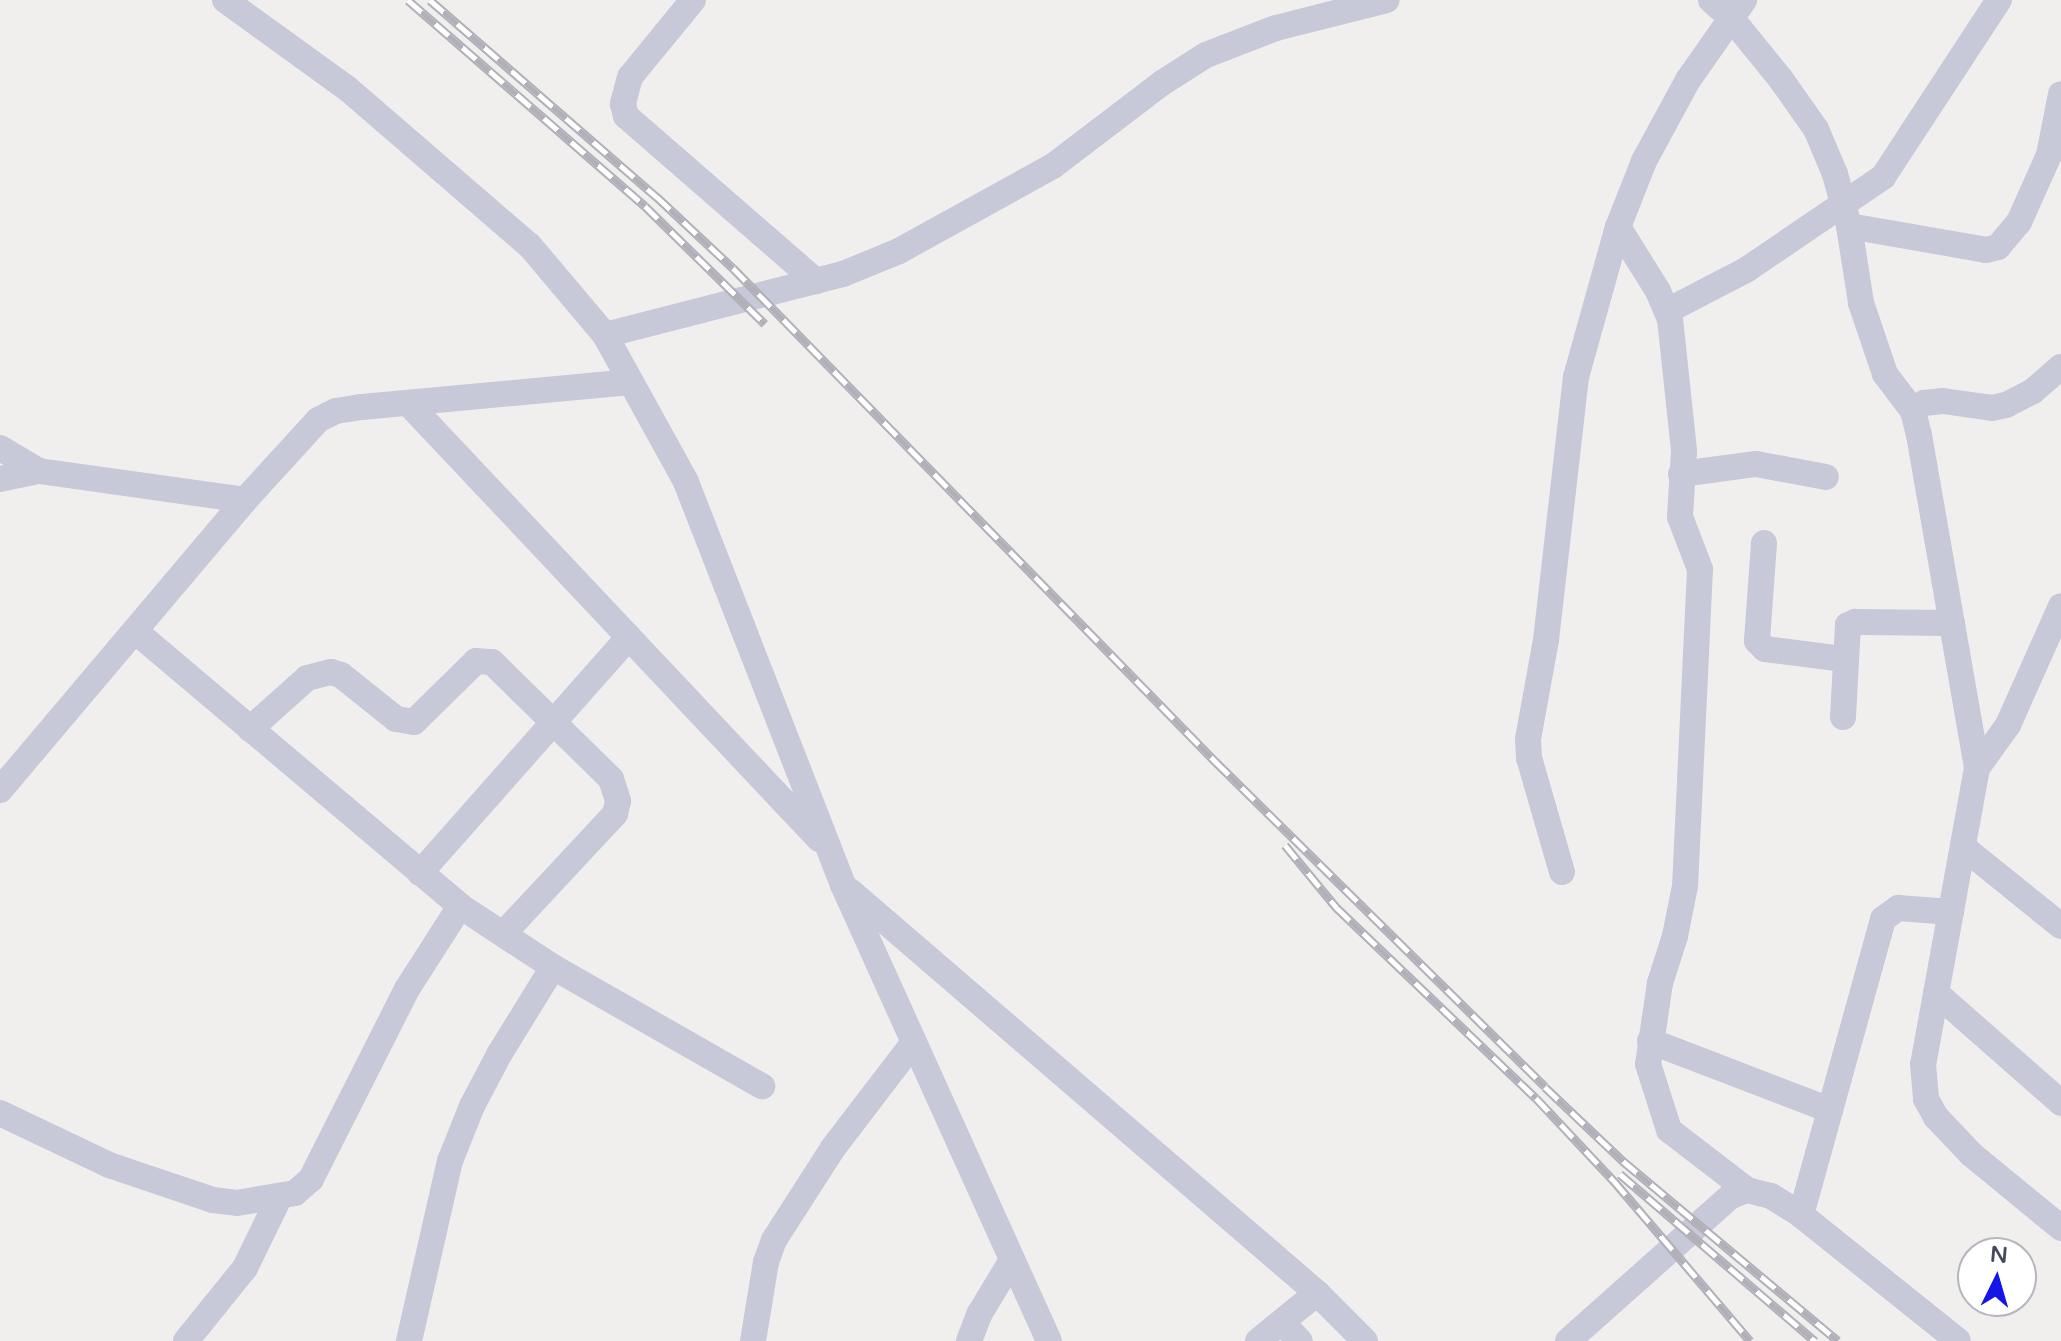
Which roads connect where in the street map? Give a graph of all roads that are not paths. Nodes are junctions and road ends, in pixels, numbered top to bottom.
1 (225, 0) edge
2 (693, 0) edge
3 (1387, 0) edge
4 (1711, 0) edge
5 (1999, 0) edge
6 (1738, 9) edge
7 (2061, 94) edge
8 (1846, 216) junction
9 (1618, 227) junction
10 (816, 281) junction
11 (1667, 311) junction
12 (605, 335) junction
13 (2061, 367) edge
14 (631, 382) junction
15 (409, 404) junction
16 (1913, 411) junction
17 (0, 448) edge
18 (39, 471) junction
19 (1681, 474) junction
20 (1826, 477) dead end
21 (0, 479) edge
22 (245, 500) junction
23 (1764, 543) dead end
24 (2061, 606) edge
25 (1952, 623) junction
26 (135, 631) junction
27 (629, 637) junction
28 (1844, 659) junction
29 (1843, 717) dead end
30 (553, 724) junction
31 (250, 729) junction
32 (1977, 768) junction
33 (0, 790) edge
34 (1963, 847) junction
35 (829, 850) junction
36 (1562, 872) dead end
37 (420, 873) junction
38 (843, 885) junction
39 (460, 906) junction
40 (1951, 912) junction
41 (2061, 926) edge
42 (503, 934) junction
43 (553, 967) junction
44 (1936, 993) junction
45 (1650, 1041) junction
46 (914, 1042) junction
47 (762, 1086) dead end
48 (2061, 1103) edge
49 (1830, 1110) junction
50 (0, 1113) edge
51 (1747, 1190) junction
52 (280, 1196) junction
53 (1801, 1215) junction
54 (2061, 1228) edge
55 (1012, 1260) junction
56 (1317, 1293) junction
57 (1291, 1331) edge
58 (186, 1341) edge
59 (409, 1341) edge
60 (753, 1341) edge
61 (969, 1341) edge
62 (1049, 1341) edge
63 (1258, 1341) edge
64 (1365, 1341) edge
65 (1568, 1341) edge
66 (1958, 1341) edge

1 - 12 street
2 - 10 street
3 - 10 street
4 - 6 street
5 - 8 street
6 - 8 street
6 - 9 street
7 - 8 street
8 - 11 street
8 - 16 street
9 - 11 street
9 - 36 street
10 - 12 street
11 - 19 street
12 - 14 street
13 - 16 street
14 - 15 street
14 - 35 street
15 - 22 street
15 - 27 street
16 - 25 street
17 - 18 street
18 - 21 street
18 - 22 street
19 - 20 street
19 - 45 street
22 - 26 street
23 - 28 street
24 - 32 street
25 - 28 street
25 - 32 street
26 - 31 street
26 - 33 street
27 - 30 street
27 - 35 street
28 - 29 street
30 - 31 street
30 - 37 street
30 - 42 street
31 - 37 street
32 - 34 street
34 - 40 street
34 - 41 street
35 - 38 street
37 - 39 street
38 - 46 street
38 - 56 street
39 - 42 street
39 - 52 street
40 - 44 street
40 - 49 street
42 - 43 street
43 - 47 street
43 - 59 street
44 - 48 street
44 - 54 street
45 - 49 street
45 - 51 street
46 - 55 street
46 - 60 street
49 - 53 street
50 - 52 street
51 - 53 street
51 - 65 street
52 - 58 street
53 - 66 street
55 - 61 street
55 - 62 street
56 - 57 street
56 - 64 street
57 - 63 street

